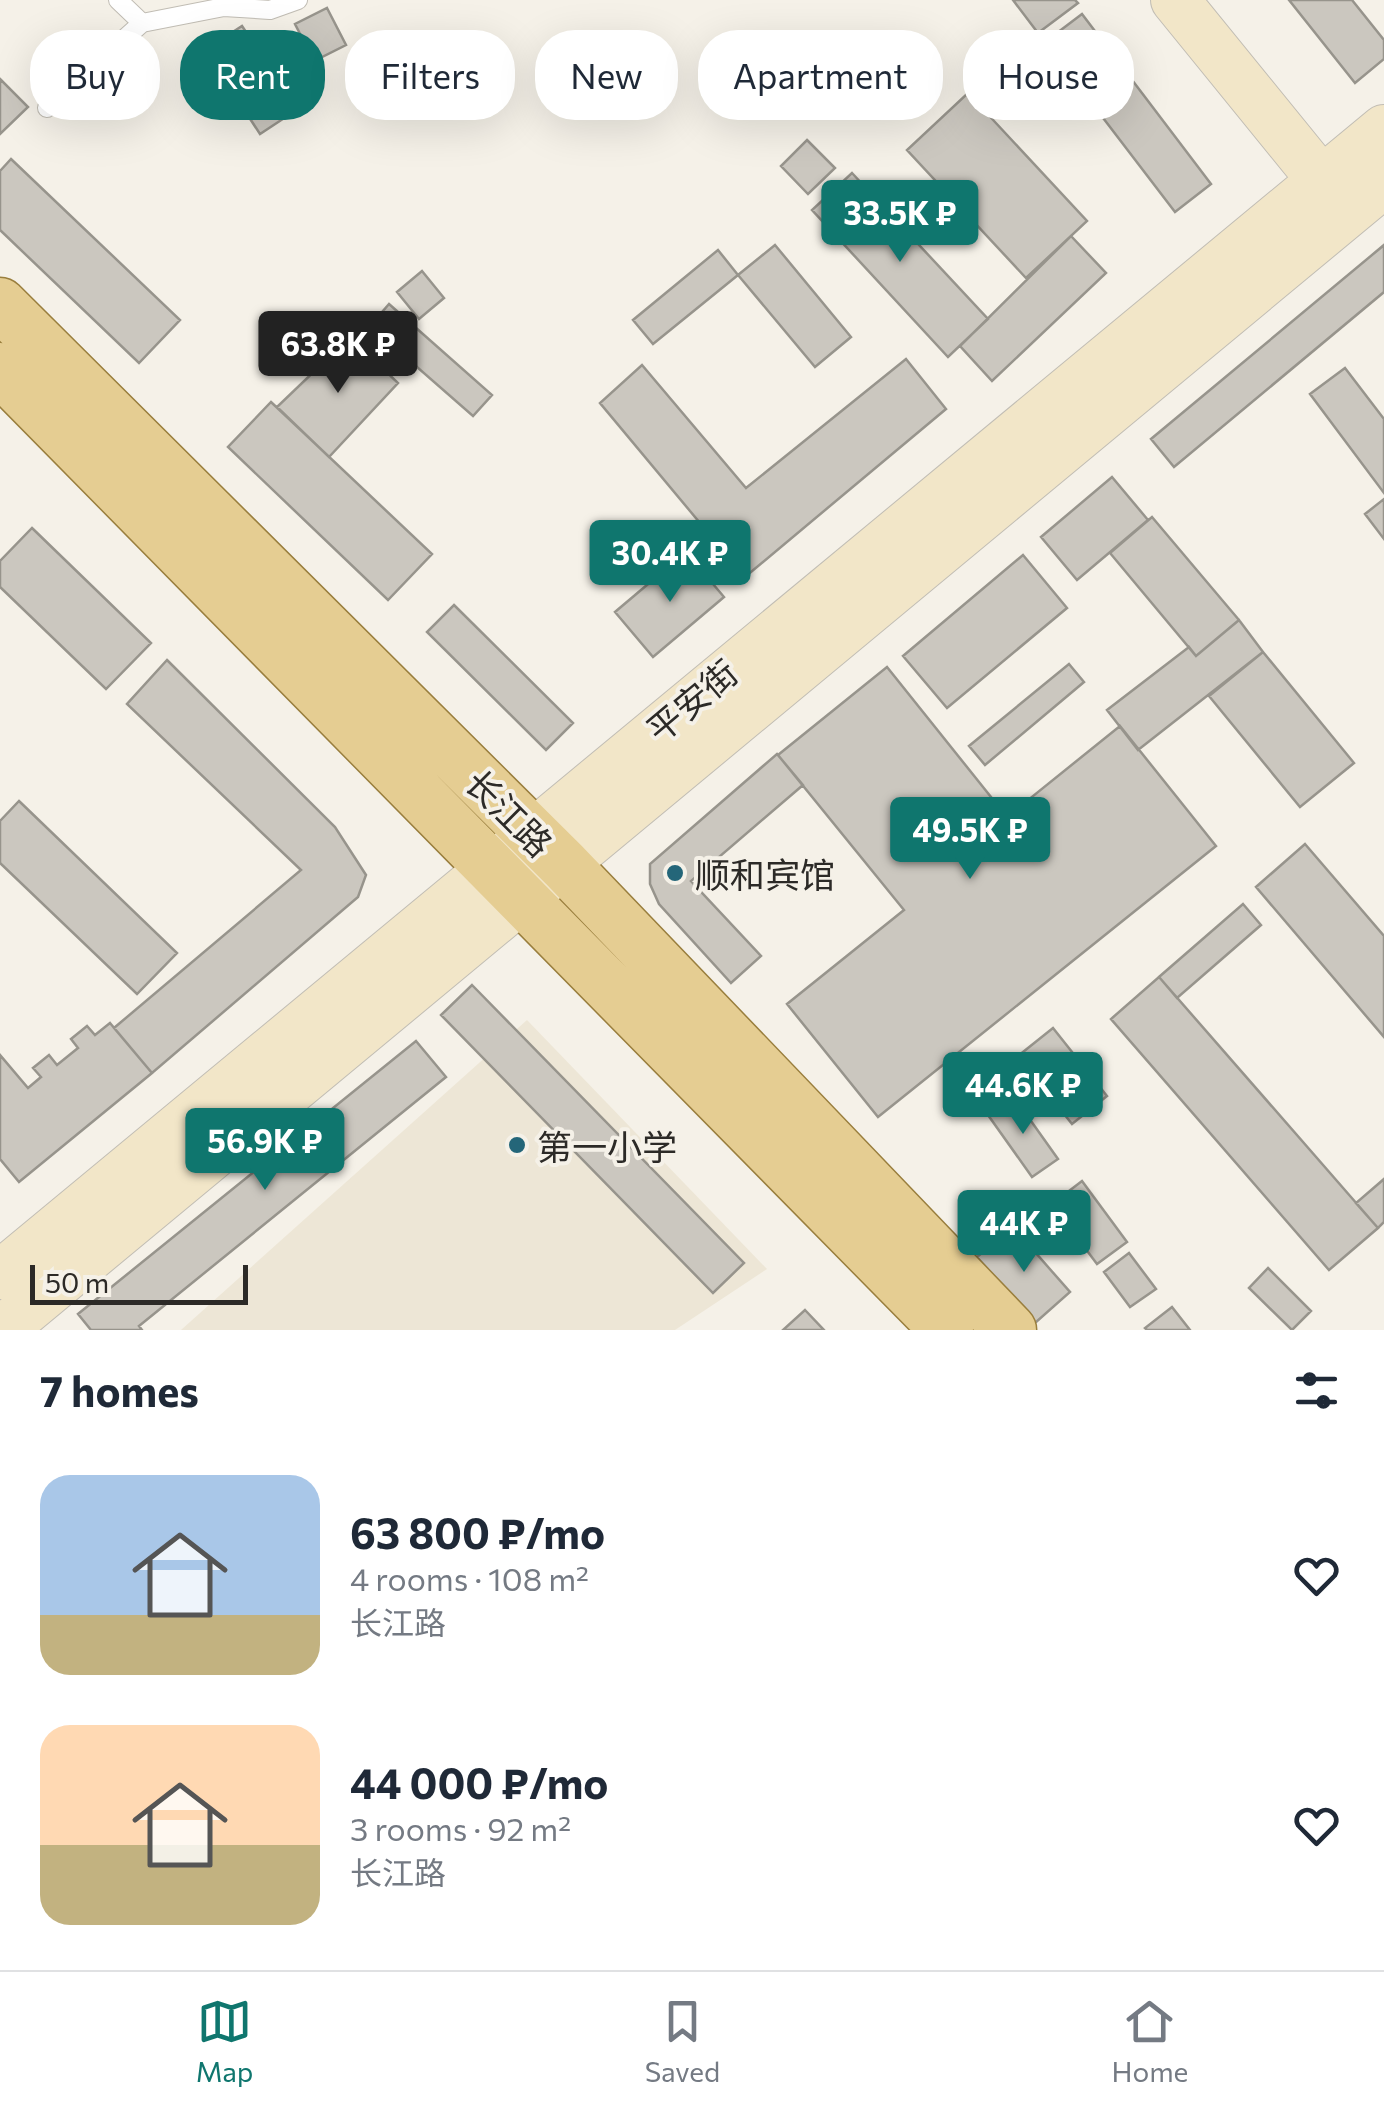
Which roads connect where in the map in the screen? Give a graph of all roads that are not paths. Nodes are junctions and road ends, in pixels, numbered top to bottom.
1 (118, 0) edge
2 (298, 0) edge
3 (1175, 0) edge
4 (142, 23) junction
5 (134, 30) edge
6 (1384, 129) edge
7 (1384, 183) edge
8 (1334, 196) junction
9 (0, 304) edge
10 (0, 370) edge
11 (528, 865) junction
12 (0, 1275) edge
13 (2, 1330) edge
14 (947, 1330) edge
15 (1010, 1330) edge

1 - 4 lane
2 - 4 lane
3 - 8 main road
4 - 5 lane
6 - 8 main road, 平安街
7 - 8 main road, 平安街
8 - 11 main road, 平安街
9 - 11 main road, 长江路
10 - 11 main road, 长江路
11 - 12 main road, 平安街
11 - 13 main road, 平安街
11 - 14 main road, 长江路
11 - 15 main road, 长江路

